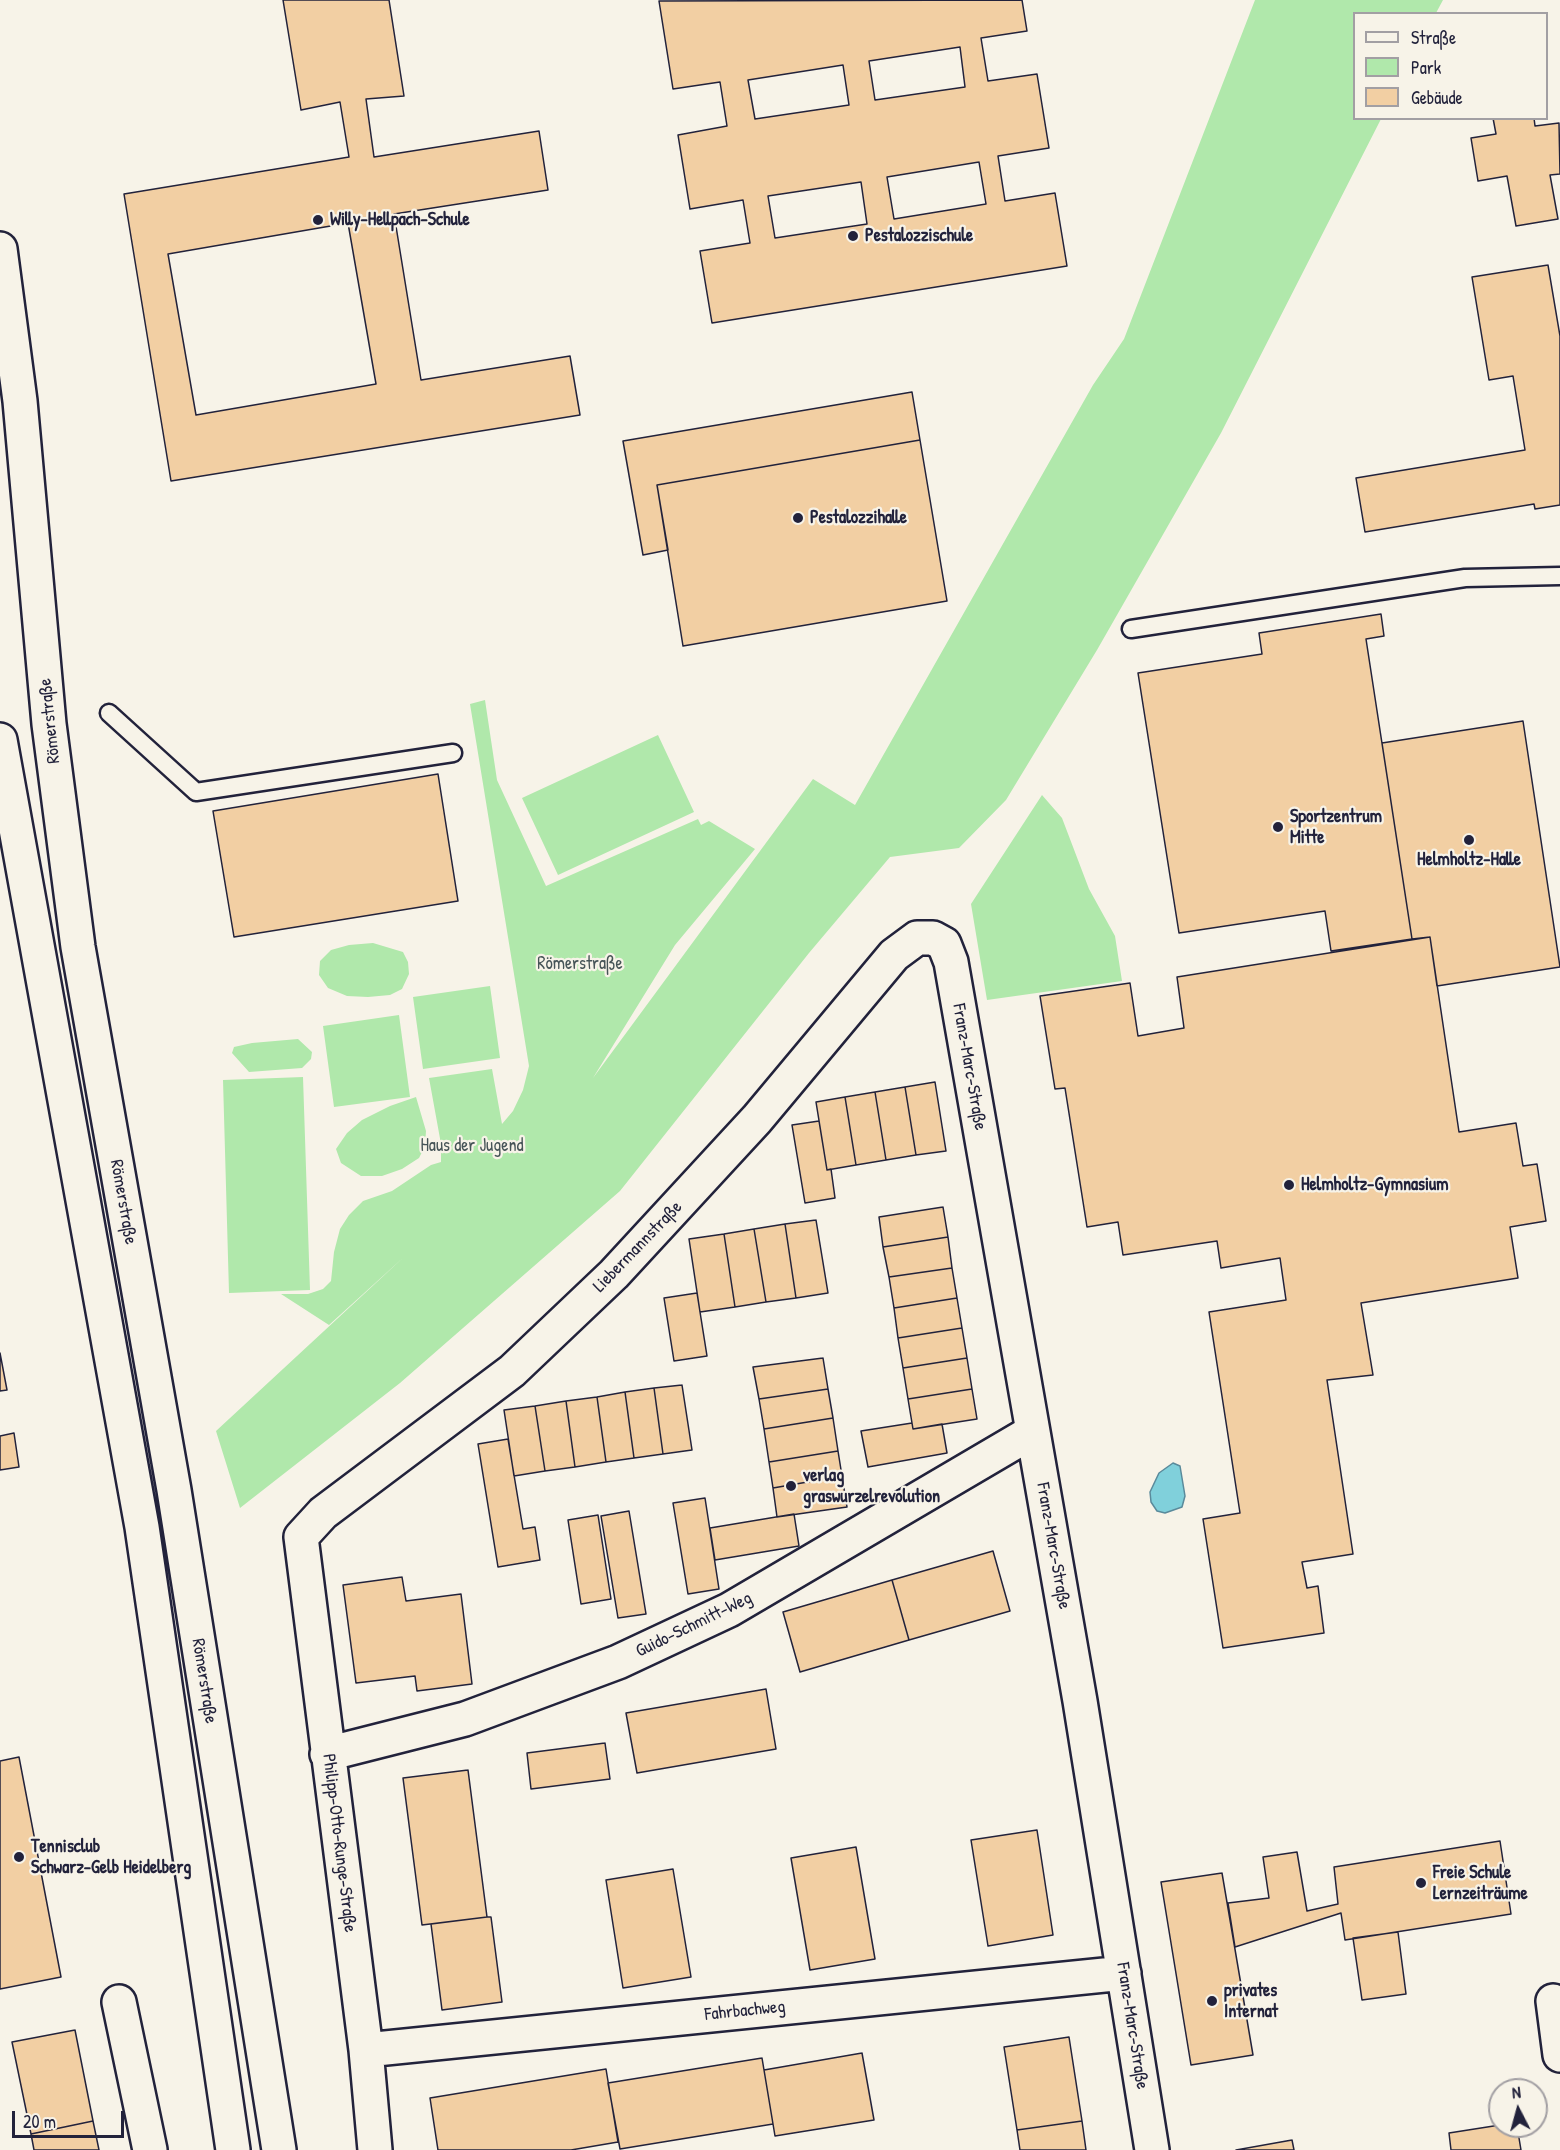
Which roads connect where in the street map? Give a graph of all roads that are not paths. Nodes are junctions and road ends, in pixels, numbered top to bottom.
1 (0, 249) edge
2 (1560, 576) edge
3 (1131, 629) dead end
4 (109, 714) dead end
5 (0, 740) edge
6 (453, 753) dead end
7 (944, 944) joint
8 (1032, 1432) junction
9 (301, 1537) joint
10 (327, 1754) junction
11 (1124, 1973) junction
12 (1553, 2001) dead end
13 (119, 2002) dead end
14 (366, 2050) junction
15 (1560, 2055) edge
16 (150, 2150) edge
17 (233, 2150) edge
18 (279, 2150) edge
19 (375, 2150) edge
20 (1152, 2150) edge

1 - 18 street, Römerstraße
2 - 3 lane
4 - 6 lane
5 - 17 street
7 - 8 street, Franz-Marc-Straße
7 - 9 street, Liebermannstraße
8 - 10 street, Guido-Schmitt-Weg
8 - 11 street, Franz-Marc-Straße
9 - 10 street, Philipp-Otto-Runge-Straße
10 - 14 street, Philipp-Otto-Runge-Straße
11 - 14 street, Fahrbachweg
11 - 20 street, Franz-Marc-Straße
12 - 15 street
13 - 16 street
14 - 19 street, Philipp-Otto-Runge-Straße

